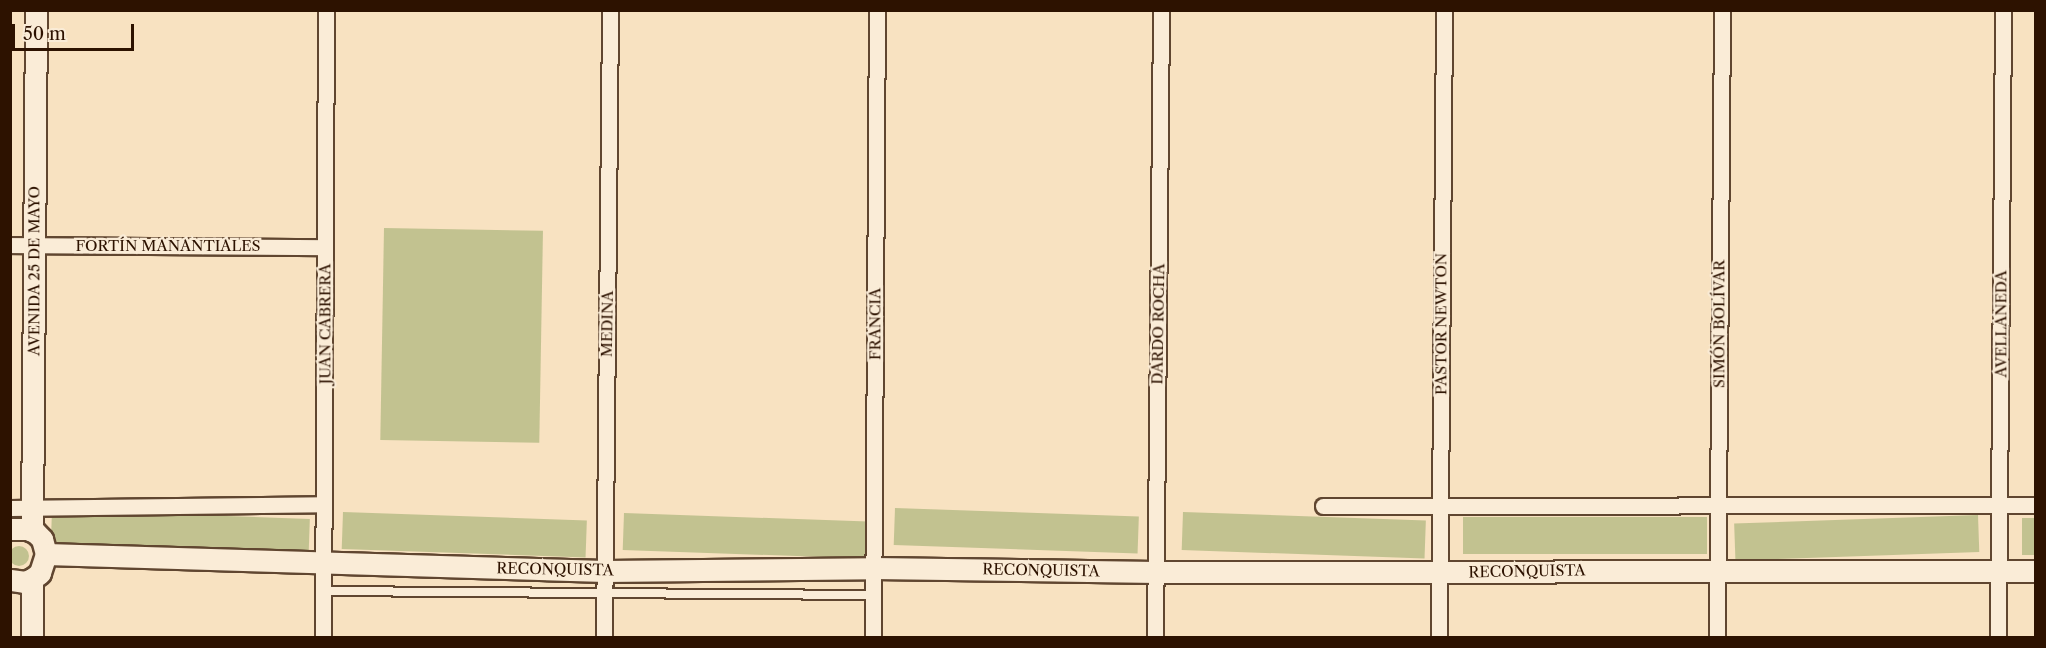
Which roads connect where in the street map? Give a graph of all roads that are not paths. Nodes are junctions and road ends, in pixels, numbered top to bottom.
1 (36, 10) edge
2 (326, 10) edge
3 (610, 10) edge
4 (877, 10) edge
5 (1161, 10) edge
6 (1444, 10) edge
7 (1722, 10) edge
8 (2003, 10) edge
9 (10, 245) edge
10 (34, 245) junction
11 (325, 247) junction
12 (324, 504) junction
13 (2000, 504) junction
14 (2036, 505) edge
15 (1323, 506) dead end
16 (1718, 506) junction
17 (10, 507) edge
18 (33, 507) junction
19 (1440, 507) junction
20 (10, 529) edge
21 (32, 531) junction
22 (46, 554) junction
23 (324, 562) junction
24 (873, 568) junction
25 (1718, 570) junction
26 (1999, 570) junction
27 (605, 571) junction
28 (2036, 571) edge
29 (1156, 572) junction
30 (1439, 572) junction
31 (32, 579) junction
32 (10, 580) edge
33 (324, 591) junction
34 (604, 593) junction
35 (873, 595) junction
36 (32, 638) edge
37 (323, 638) edge
38 (604, 638) edge
39 (873, 638) edge
40 (1155, 638) edge
41 (1439, 638) edge
42 (1717, 638) edge
43 (1998, 638) edge

1 - 10 street, AVENIDA 25 DE MAYO
2 - 11 street, JUAN CABRERA
3 - 27 street, MEDINA
4 - 24 street, FRANCIA
5 - 29 street, DARDO ROCHA
6 - 19 street, PASTOR NEWTON
7 - 16 street, SIMÓN BOLÍVAR
8 - 13 street, AVELLANEDA
9 - 10 street, FORTÍN MANANTIALES
10 - 11 street, FORTÍN MANANTIALES
10 - 18 street, AVENIDA 25 DE MAYO
11 - 12 street, JUAN CABRERA
12 - 18 street
12 - 23 street, JUAN CABRERA
13 - 14 street
13 - 16 street
13 - 26 street, AVELLANEDA
15 - 19 street
16 - 19 street
16 - 25 street, SIMÓN BOLÍVAR
17 - 18 street
18 - 21 street, AVENIDA 25 DE MAYO
19 - 30 street, PASTOR NEWTON
20 - 21 street
21 - 22 street
22 - 23 street, RECONQUISTA
22 - 31 street
23 - 27 street, RECONQUISTA
23 - 33 street, JUAN CABRERA
24 - 27 street, RECONQUISTA
24 - 29 street, RECONQUISTA
24 - 35 street, FRANCIA
25 - 26 street, RECONQUISTA
25 - 30 street, RECONQUISTA
25 - 42 street, SIMÓN BOLÍVAR
26 - 28 street, RECONQUISTA
26 - 43 street, AVELLANEDA
27 - 34 street, MEDINA
29 - 30 street, RECONQUISTA
29 - 40 street, DARDO ROCHA
30 - 41 street, PASTOR NEWTON
31 - 32 street
31 - 36 street
33 - 34 lane
33 - 37 street, JUAN CABRERA
34 - 35 lane
34 - 38 street, MEDINA
35 - 39 street, FRANCIA

